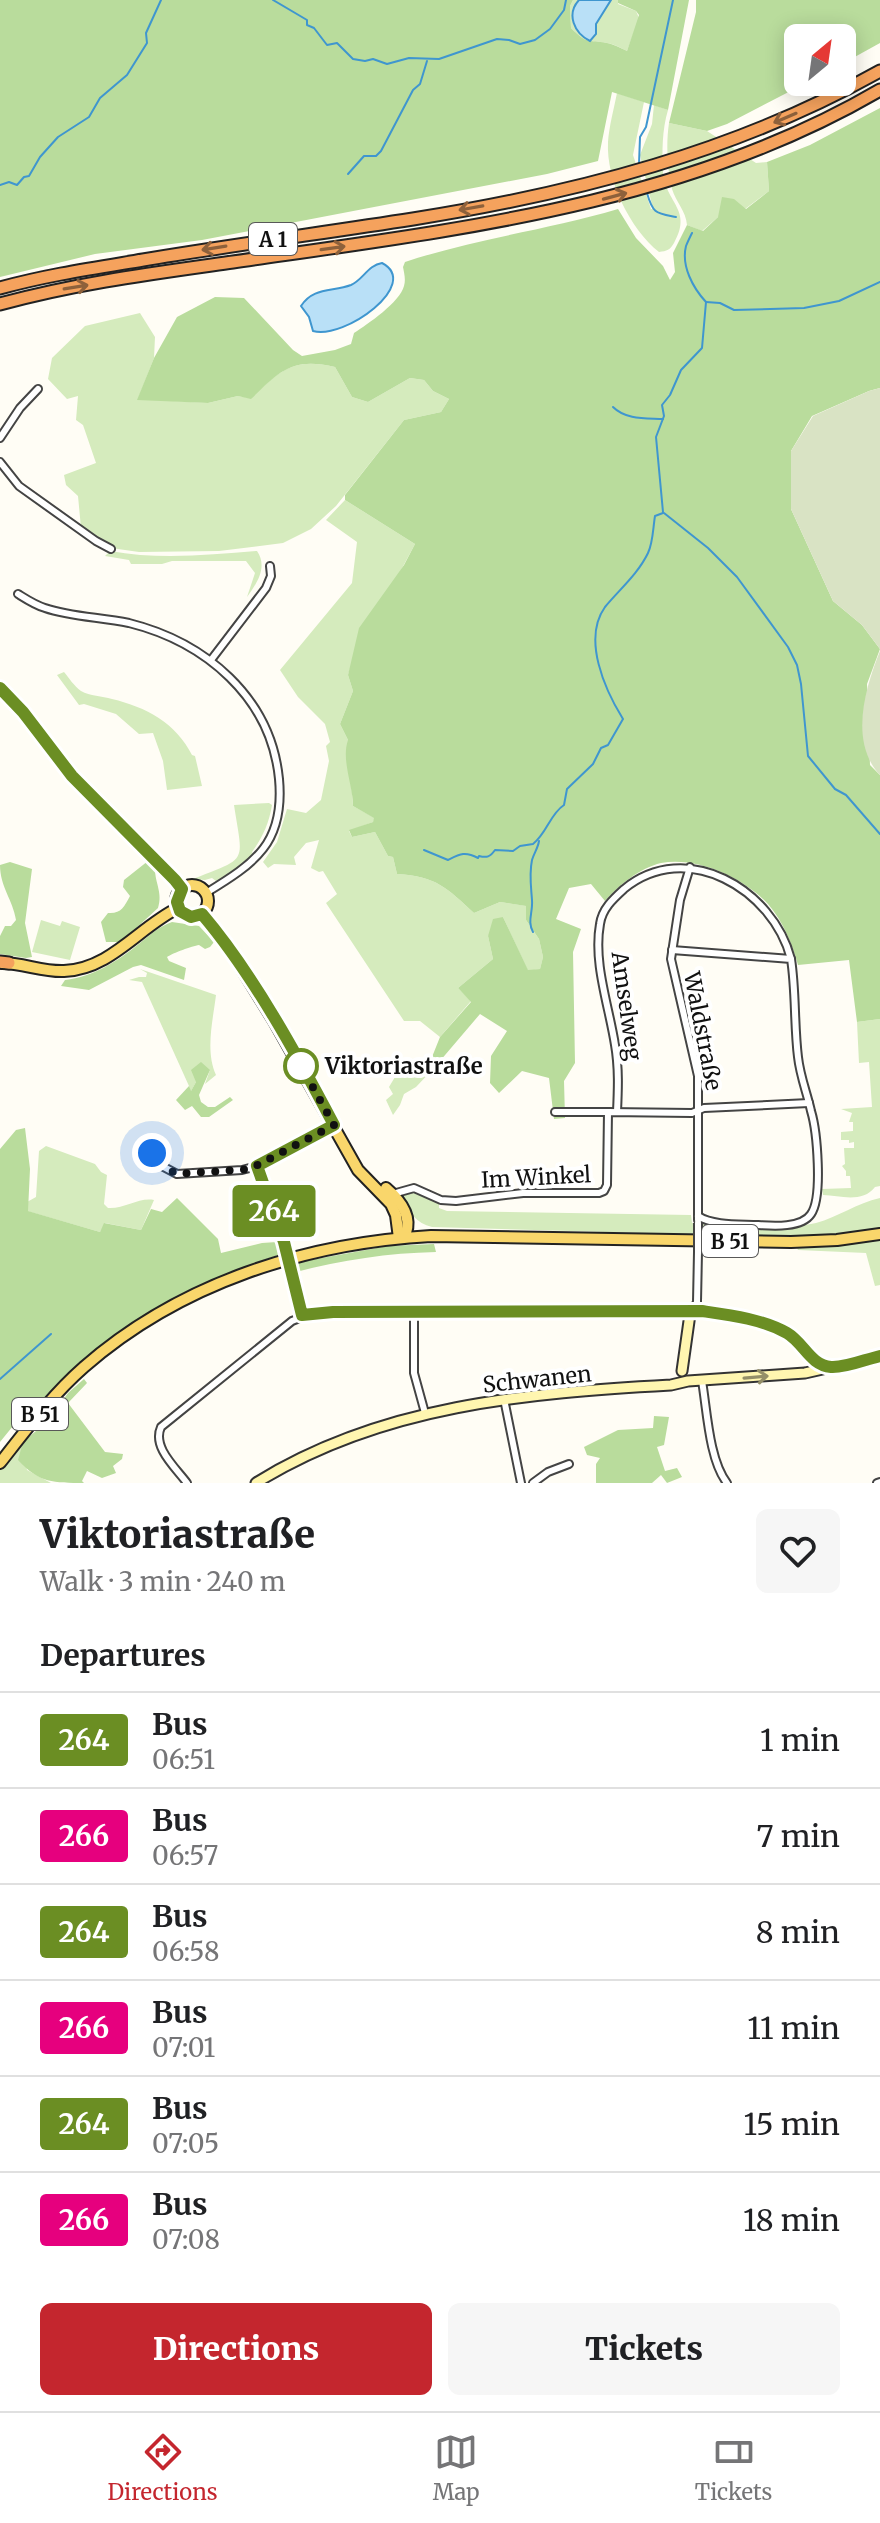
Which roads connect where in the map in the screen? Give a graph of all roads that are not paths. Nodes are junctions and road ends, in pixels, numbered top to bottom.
1 (880, 71) edge
2 (880, 90) edge
3 (0, 288) edge
4 (0, 304) edge
5 (38, 389) dead end
6 (0, 438) edge
7 (0, 462) edge
8 (111, 549) dead end
9 (270, 566) dead end
10 (18, 594) dead end
11 (211, 660) junction
12 (0, 688) edge
13 (690, 867) junction
14 (182, 889) junction
15 (206, 893) junction
16 (178, 908) junction
17 (202, 914) junction
18 (672, 950) junction
19 (791, 959) junction
20 (3, 962) edge
21 (809, 1103) junction
22 (699, 1110) junction
23 (555, 1112) dead end
24 (608, 1112) junction
25 (617, 1112) junction
26 (334, 1125) junction
27 (148, 1145) dead end
28 (257, 1166) junction
29 (389, 1195) junction
30 (406, 1215) junction
31 (698, 1220) junction
32 (880, 1234) edge
33 (431, 1236) junction
34 (399, 1238) junction
35 (414, 1312) junction
36 (692, 1312) junction
37 (302, 1315) junction
38 (880, 1356) edge
39 (814, 1360) junction
40 (834, 1368) junction
41 (682, 1371) junction
42 (810, 1372) junction
43 (688, 1381) junction
44 (702, 1381) junction
45 (653, 1386) junction
46 (504, 1399) junction
47 (425, 1413) junction
48 (0, 1463) edge
49 (569, 1464) dead end
50 (187, 1483) edge
51 (256, 1483) edge
52 (521, 1483) edge
53 (533, 1483) edge
54 (727, 1483) edge

1 -> 3 highway, A 1
4 -> 2 highway, A 1
5 - 6 street
7 - 8 street
9 - 11 street
10 - 11 street
11 - 15 street
12 - 14 main road
13 - 18 street
13 - 19 street, Amselweg
13 - 25 street, Amselweg
14 - 15 main road
14 - 16 main road
15 - 17 main road
16 - 17 main road
16 - 20 main road
17 - 26 main road
18 - 19 street
18 - 22 street, Waldstraße
19 - 21 street
21 - 22 street
21 - 31 street
22 - 25 street
22 - 31 street, Waldstraße
23 - 24 street
24 - 25 street
24 - 29 street, Im Winkel
26 - 28 street
26 - 29 main road
27 - 28 street
28 - 37 street, bridge
29 - 30 main road
29 - 34 main road
30 - 33 main road
30 - 34 main road
31 - 36 street, Waldstraße, bridge
32 - 33 main road, B 51
33 - 34 main road, B 51
34 - 48 main road, B 51
35 - 36 street
35 - 37 street
35 - 47 street
36 - 39 street
36 - 41 street
37 - 50 street
38 - 40 street, Schwanen
39 - 40 street
39 - 42 street
40 - 42 street, Schwanen
41 - 43 street
41 - 45 street, Schwanen
44 -> 42 street, Schwanen
43 - 44 street, Schwanen
43 - 45 street, Schwanen
44 - 54 street
45 - 46 street, Schwanen
46 - 47 street, Schwanen
46 - 52 street
47 - 51 street, Schwanen
49 - 53 street

